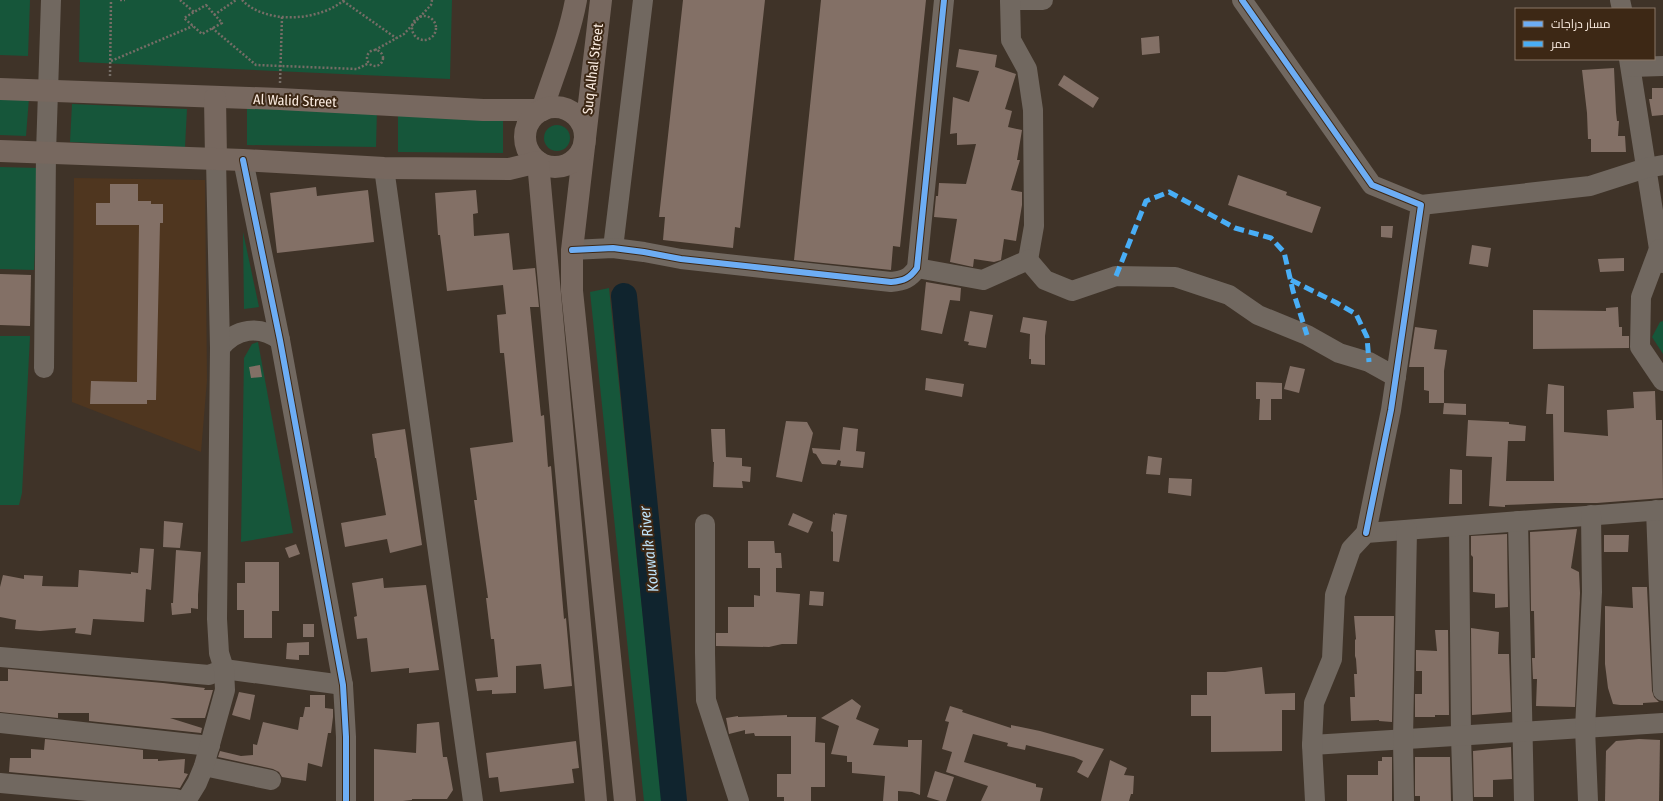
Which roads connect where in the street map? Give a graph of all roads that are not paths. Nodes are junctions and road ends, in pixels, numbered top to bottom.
1 (50, 0) edge
2 (576, 0) edge
3 (601, 0) edge
4 (643, 0) edge
5 (944, 0) edge
6 (1010, 0) edge
7 (1043, 0) edge
8 (1242, 0) edge
9 (1630, 63) edge
10 (1663, 66) edge
11 (0, 89) edge
12 (48, 91) junction
13 (215, 98) junction
14 (542, 110) junction
15 (584, 138) junction
16 (0, 151) edge
17 (46, 153) junction
18 (216, 159) junction
19 (243, 160) junction
20 (538, 162) junction
21 (1655, 167) edge
22 (384, 168) junction
23 (1421, 205) junction
24 (613, 248) junction
25 (572, 250) junction
26 (1661, 256) edge
27 (1028, 260) junction
28 (917, 268) junction
29 (280, 340) junction
30 (220, 348) junction
31 (44, 368) dead end
32 (1396, 377) junction
33 (1663, 381) edge
34 (1659, 510) edge
35 (1591, 515) junction
36 (1518, 521) junction
37 (705, 524) dead end
38 (1460, 526) junction
39 (1407, 530) junction
40 (1366, 533) junction
41 (0, 657) edge
42 (224, 669) junction
43 (343, 684) junction
44 (1663, 691) edge
45 (0, 723) edge
46 (1663, 723) edge
47 (1585, 728) junction
48 (1523, 732) junction
49 (1461, 736) junction
50 (1403, 739) junction
51 (1312, 745) junction
52 (210, 746) junction
53 (204, 766) junction
54 (270, 780) dead end
55 (0, 783) edge
56 (183, 801) edge
57 (186, 801) edge
58 (346, 801) edge
59 (473, 801) edge
60 (596, 801) edge
61 (625, 801) edge
62 (738, 801) edge
63 (1315, 801) edge
64 (1404, 801) edge
65 (1463, 801) edge
66 (1524, 801) edge
67 (1588, 801) edge

1 - 12 street
2 - 14 main road, Suq Alhal Street
3 - 15 main road, Suq Alhal Street
4 - 24 street
5 - 28 street
6 - 7 street
6 - 27 street
8 - 23 street
9 - 10 street
9 - 21 street
11 - 12 main road, Al Walid Street
12 - 13 main road, Al Walid Street
12 - 17 street
13 - 14 main road, Al Walid Street
13 - 18 main road
14 - 15 main road
14 - 20 main road
15 - 20 main road
15 - 25 main road
16 - 17 main road
17 - 18 main road
17 - 31 street
18 - 19 main road
18 - 30 street
19 - 22 main road
19 - 29 street
20 - 22 main road
20 - 60 main road
21 - 23 street
21 - 26 street
22 - 59 street
23 - 32 street
24 - 25 street
24 - 28 street
25 - 61 main road
26 - 33 street
27 - 28 street
27 - 32 street
29 - 30 street
29 - 43 street
30 - 42 street
32 - 40 street
34 - 35 street
34 - 44 street
35 - 36 street
35 - 47 street
36 - 38 street
36 - 48 street
37 - 62 street
38 - 39 street
38 - 49 street
39 - 40 street
39 - 50 street
40 - 51 street
41 - 42 street
42 - 43 street
42 - 52 street
43 - 58 street
45 - 52 street
46 - 47 street
47 - 48 street
47 - 67 street
48 - 49 street
48 - 66 street
49 - 50 street
49 - 65 street
50 - 51 street
50 - 64 street
51 - 63 street
52 - 53 street
53 - 54 street
53 - 57 street
55 - 56 street

